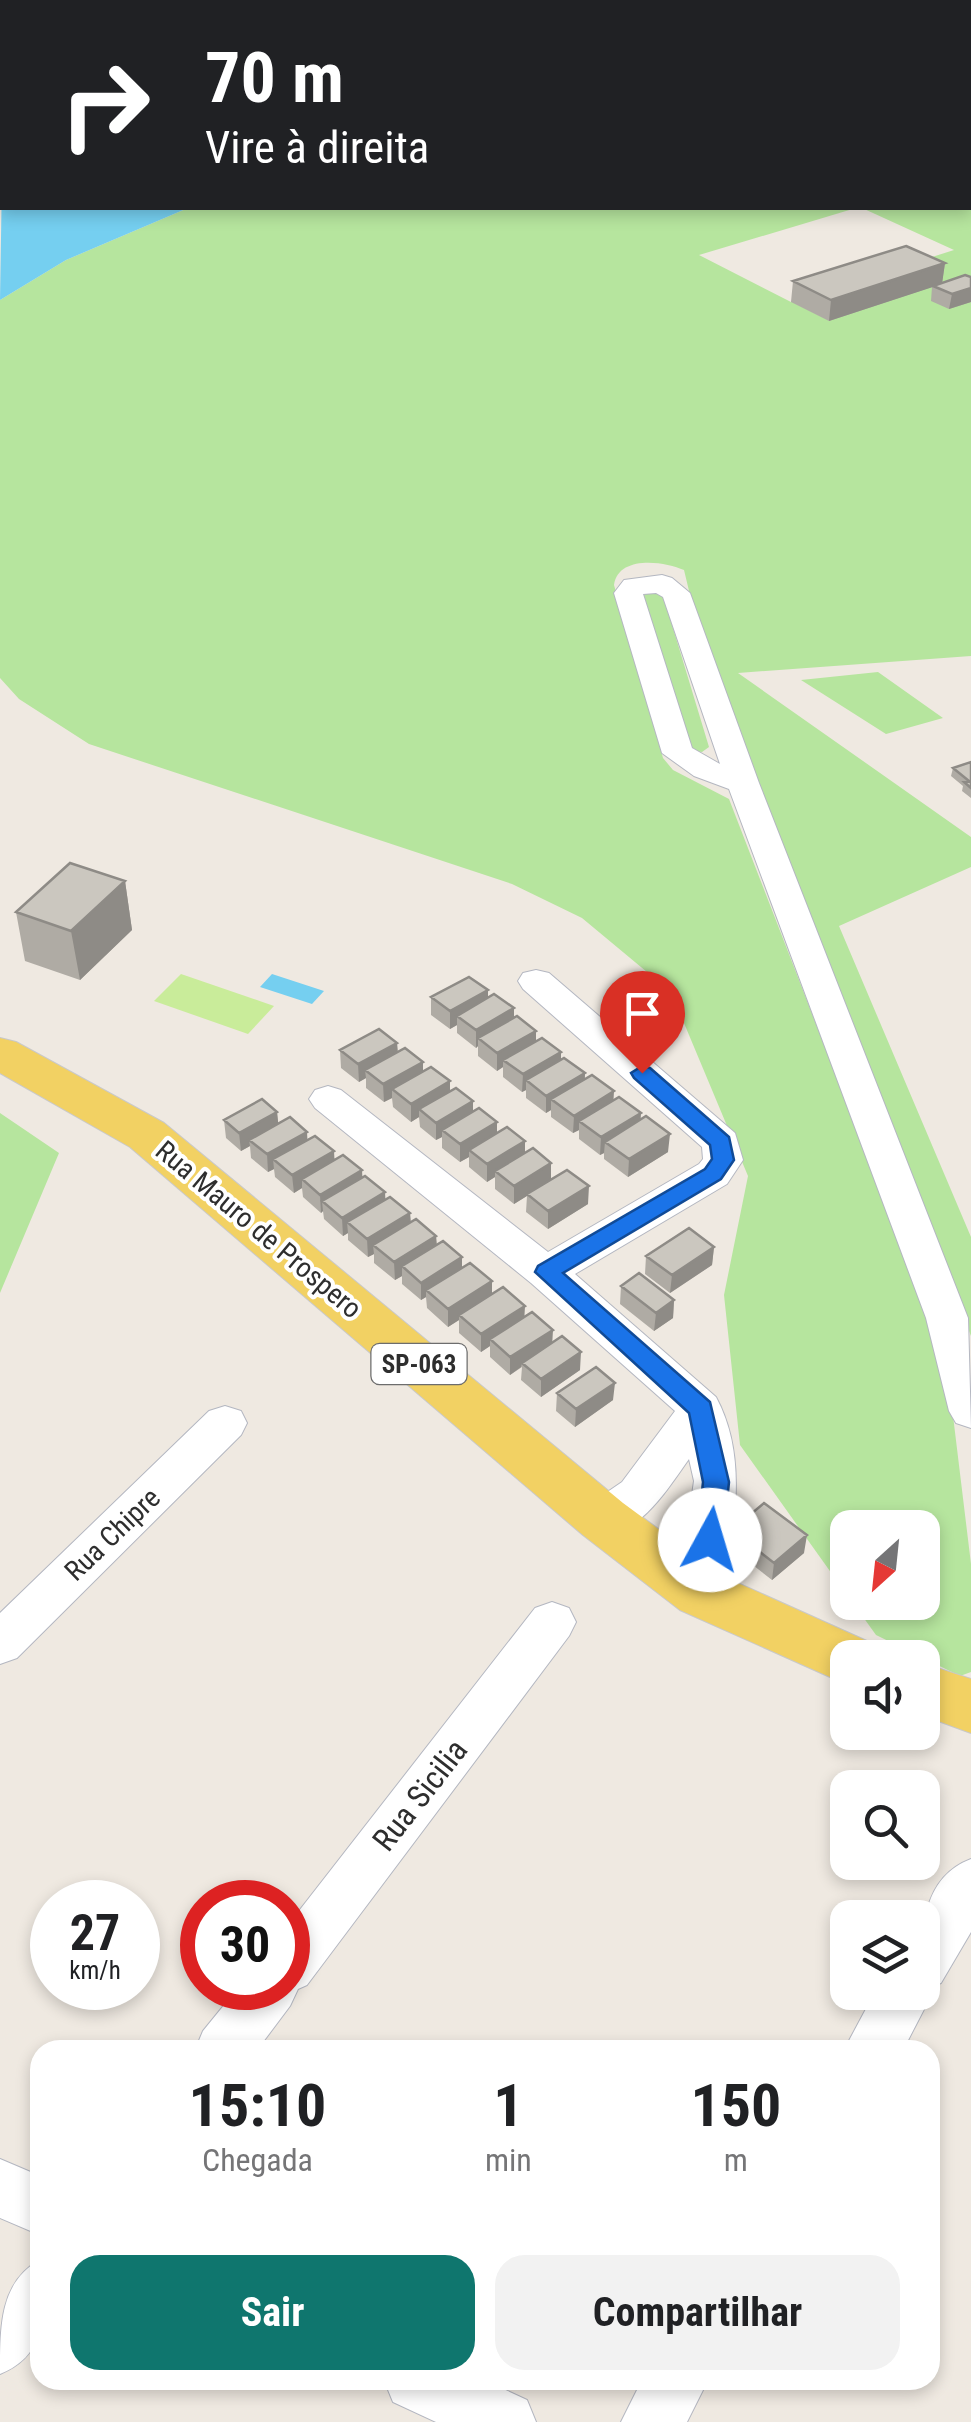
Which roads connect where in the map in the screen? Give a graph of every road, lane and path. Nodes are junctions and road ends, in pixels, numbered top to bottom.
1 (743, 783) junction
2 (536, 981) dead end
3 (0, 1053) edge
4 (328, 1099) dead end
5 (546, 1272) junction
6 (701, 1408) junction
7 (971, 1411) edge
8 (224, 1424) dead end
9 (603, 1519) junction
10 (701, 1593) junction
11 (552, 1622) dead end
12 (0, 1644) edge
13 (830, 1652) edge
14 (940, 1695) edge
15 (971, 1706) edge
16 (971, 1883) edge
17 (940, 1935) edge
18 (310, 1938) edge
19 (255, 2010) edge
20 (895, 2010) edge
21 (232, 2040) edge
22 (878, 2040) edge
23 (0, 2188) edge
24 (30, 2202) edge
25 (30, 2304) edge
26 (0, 2344) edge
27 (436, 2390) edge
28 (670, 2390) edge
29 (505, 2422) edge
30 (652, 2422) edge

1 - 1 street
1 - 7 street
2 - 5 street
3 - 9 main road, Rua Mauro de Prospero / SP-063
4 - 5 street
5 - 6 street
6 - 9 street
6 - 10 street
8 - 12 street, Rua Chipre
9 - 10 main road, Rua Mauro de Prospero / SP-063
10 - 13 main road, Rua Mauro de Prospero / SP-063
11 - 18 street, Rua Sicilia
14 - 15 main road
16 - 17 street
19 - 21 street
20 - 22 street
23 - 24 street
25 - 26 street
27 - 29 street
28 - 30 street

